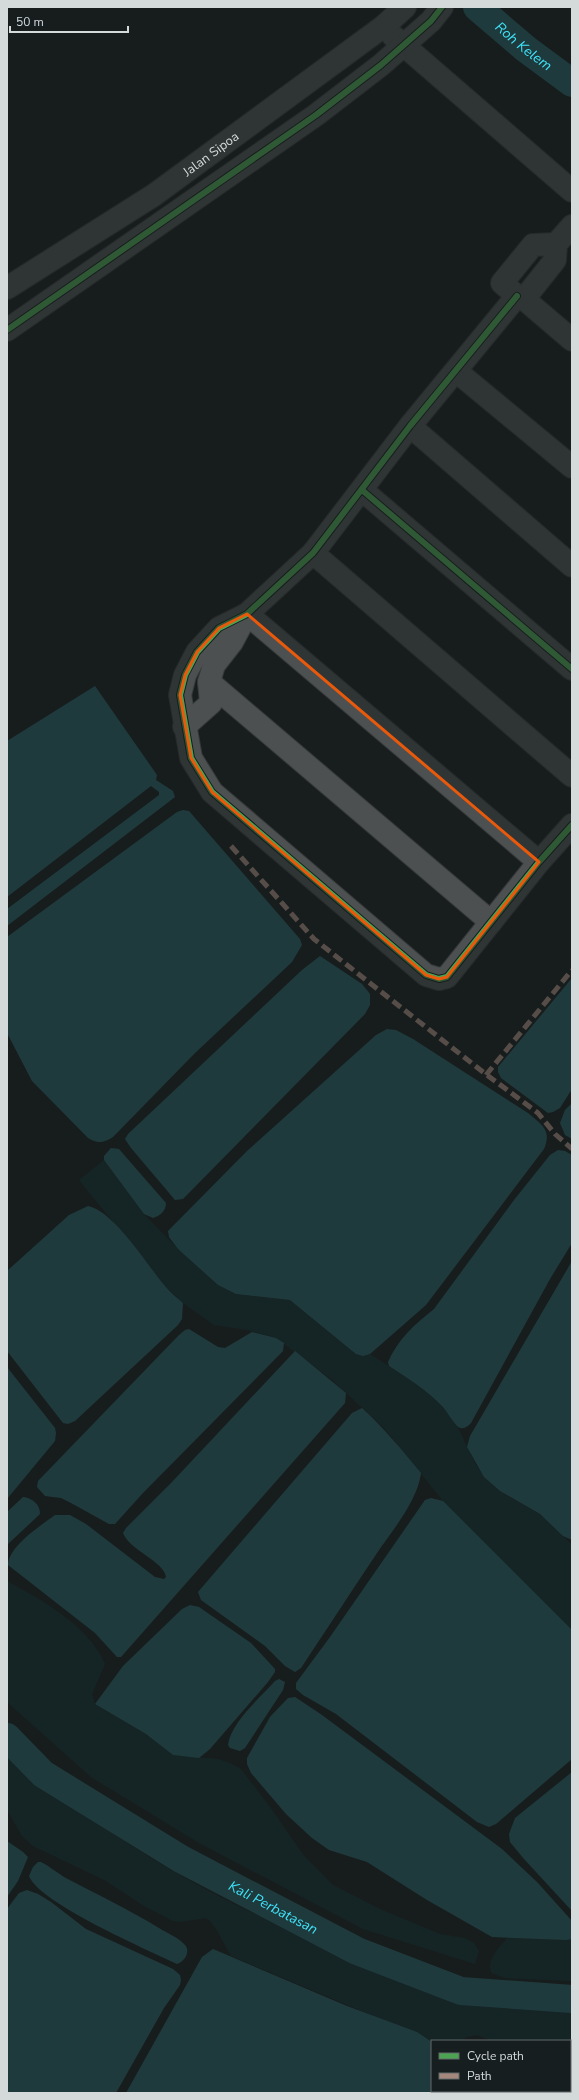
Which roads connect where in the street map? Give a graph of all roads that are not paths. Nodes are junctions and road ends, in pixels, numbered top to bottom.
1 (405, 7) edge
2 (442, 7) edge
3 (384, 26) junction
4 (402, 45) junction
5 (572, 191) edge
6 (572, 226) edge
7 (7, 288) edge
8 (521, 298) junction
9 (7, 329) edge
10 (572, 340) edge
11 (456, 370) junction
12 (410, 426) junction
13 (572, 467) edge
14 (362, 490) junction
15 (312, 554) junction
16 (572, 566) edge
17 (247, 614) junction
18 (572, 668) edge
19 (210, 682) junction
20 (184, 727) junction
21 (572, 776) edge
22 (572, 825) edge
23 (539, 862) junction
24 (491, 922) junction

1 - 3 street, Jalan Sipoa
2 - 4 street
3 - 4 street
3 - 7 street, Jalan Sipoa
4 - 5 street
4 - 9 street
6 - 8 street
8 - 10 street
8 - 11 street
11 - 12 street
11 - 13 street
12 - 14 street
12 - 16 street
14 - 15 street
14 - 18 street
15 - 17 street
15 - 21 street
17 - 19 street
17 - 20 street
17 - 23 street
19 - 20 street
19 - 24 street
20 - 24 street
22 - 23 street
23 - 24 street

